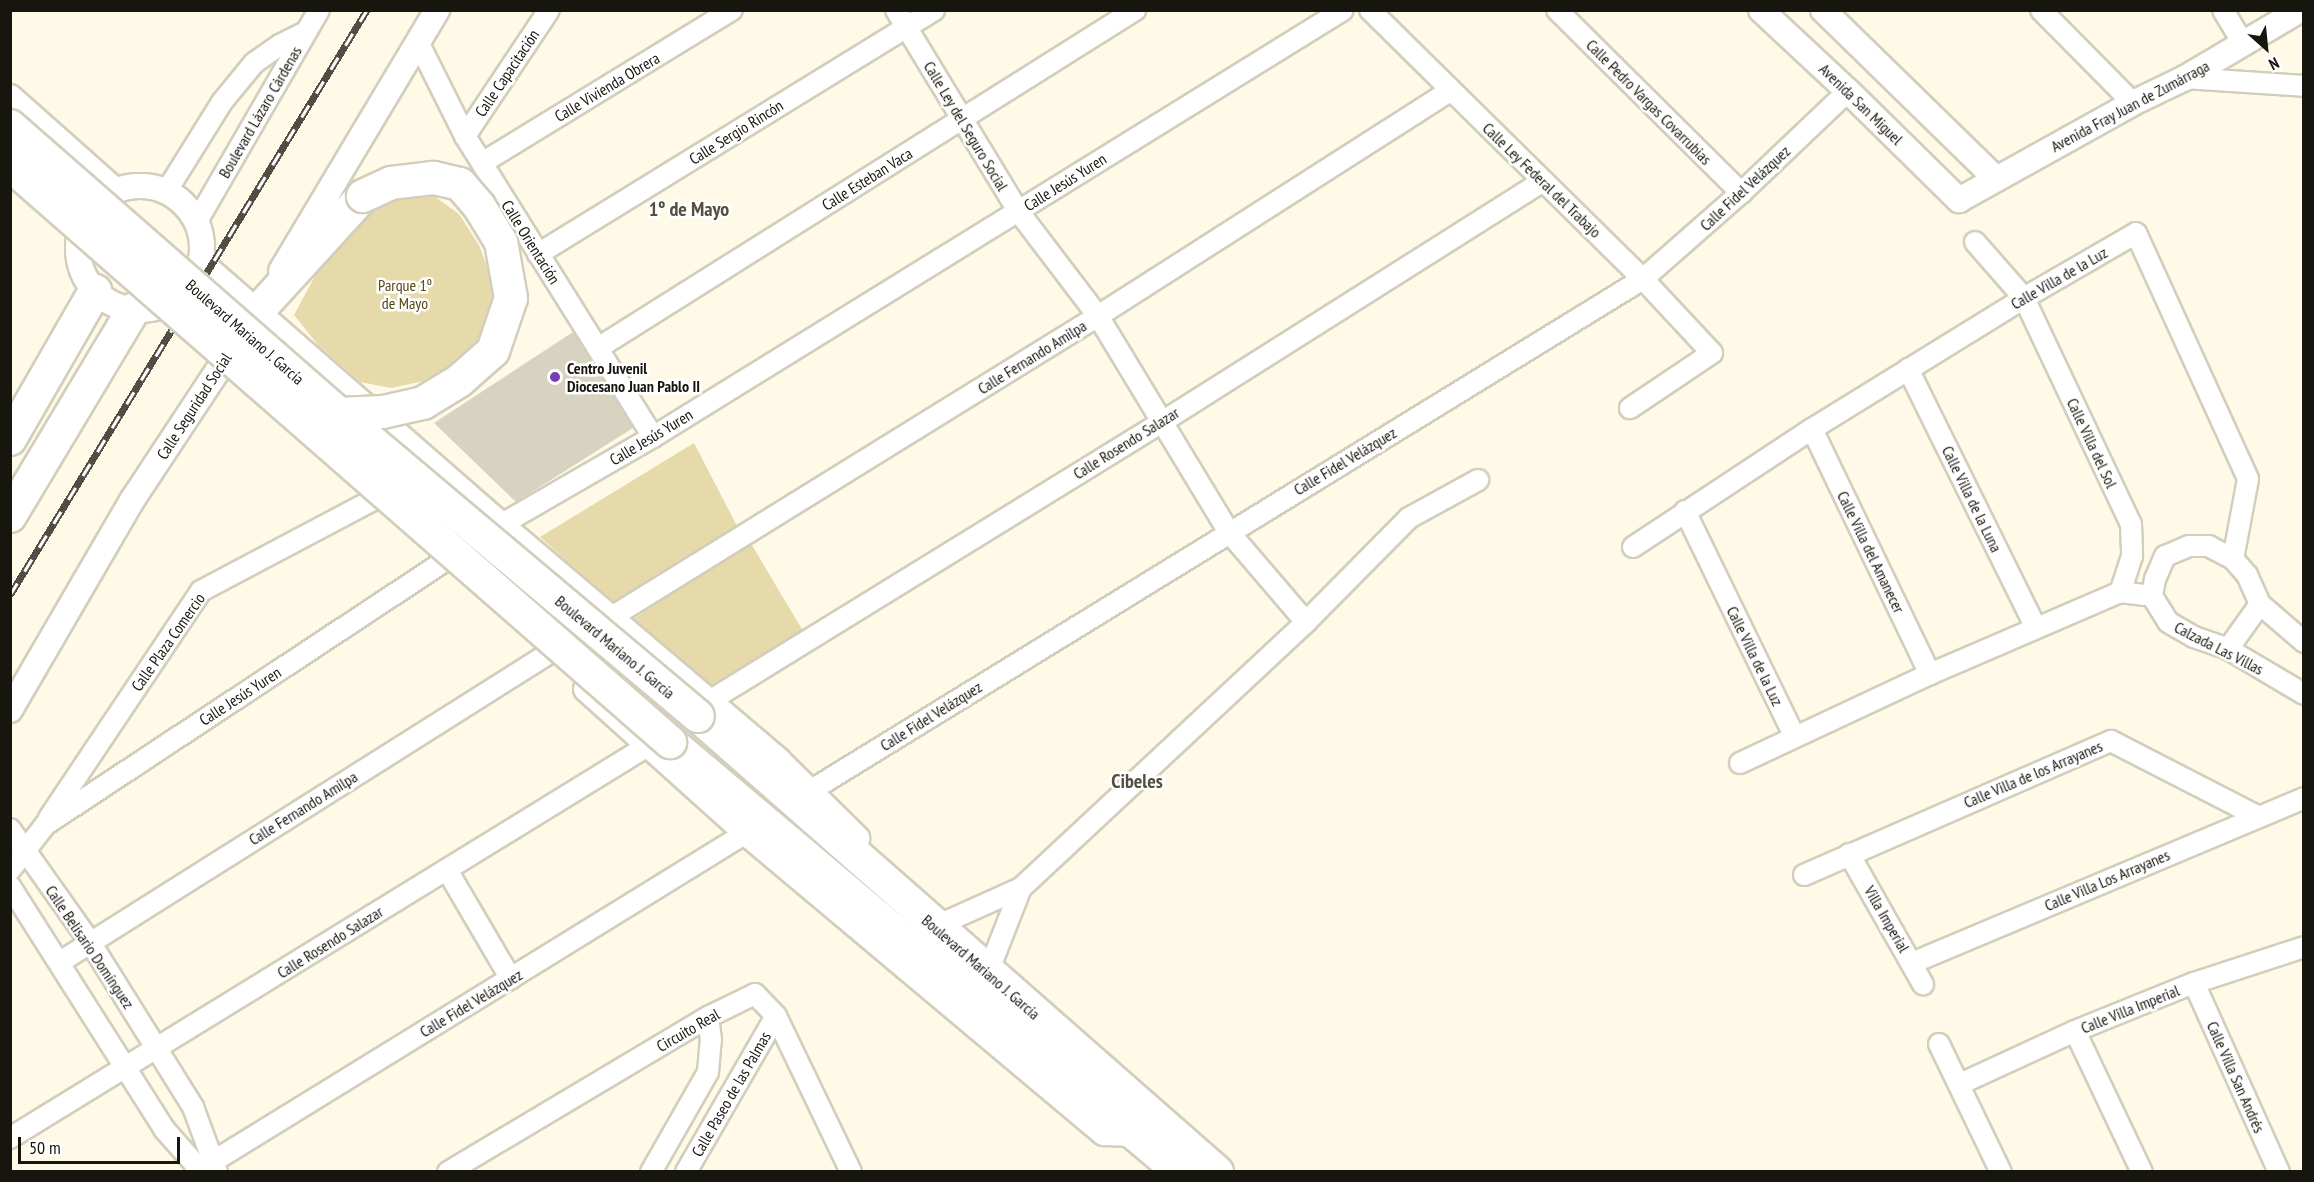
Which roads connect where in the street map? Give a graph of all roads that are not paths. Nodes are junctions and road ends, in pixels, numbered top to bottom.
1 (319, 10) edge
2 (437, 10) edge
3 (549, 10) edge
4 (732, 10) edge
5 (896, 10) edge
6 (934, 10) edge
7 (1135, 10) edge
8 (1343, 10) edge
9 (1370, 10) edge
10 (1557, 10) edge
11 (1761, 10) edge
12 (1823, 10) edge
13 (2041, 10) edge
14 (2223, 10) edge
15 (2300, 10) edge
16 (906, 28) junction
17 (306, 32) junction
18 (418, 42) junction
19 (2243, 43) junction
20 (2185, 78) junction
21 (2304, 86) edge
22 (1451, 90) junction
23 (1848, 91) junction
24 (10, 97) edge
25 (2133, 103) junction
26 (963, 119) junction
27 (10, 126) edge
28 (465, 136) junction
29 (56, 138) junction
30 (482, 163) junction
31 (13, 176) edge
32 (1995, 178) junction
33 (1542, 182) junction
34 (116, 191) junction
35 (166, 192) junction
36 (1741, 193) junction
37 (1959, 200) joint
38 (1018, 211) junction
39 (196, 223) junction
40 (79, 236) junction
41 (1975, 242) dead end
42 (538, 254) junction
43 (200, 262) junction
44 (1643, 279) junction
45 (95, 291) junction
46 (2024, 298) junction
47 (147, 308) junction
48 (258, 311) junction
49 (1098, 316) junction
50 (598, 348) junction
51 (221, 364) junction
52 (1908, 369) junction
53 (1630, 408) dead end
54 (339, 414) junction
55 (1162, 422) junction
56 (1812, 429) junction
57 (653, 437) junction
58 (10, 439) edge
59 (1478, 480) dead end
60 (374, 500) junction
61 (1685, 511) junction
62 (10, 516) edge
63 (500, 524) junction
64 (1229, 532) junction
65 (1633, 547) dead end
66 (2233, 559) junction
67 (442, 563) junction
68 (2120, 592) junction
69 (2152, 596) junction
70 (2260, 604) junction
71 (610, 618) junction
72 (1306, 622) junction
73 (2036, 628) junction
74 (2304, 642) edge
75 (2228, 649) junction
76 (548, 654) junction
77 (1930, 674) junction
78 (2304, 694) edge
79 (703, 709) junction
80 (10, 710) edge
81 (1794, 735) junction
82 (659, 744) junction
83 (1740, 763) dead end
84 (810, 791) junction
85 (2304, 798) edge
86 (2257, 816) junction
87 (45, 825) junction
88 (10, 829) edge
89 (746, 833) junction
90 (24, 849) junction
91 (1849, 854) junction
92 (10, 870) edge
93 (447, 870) junction
94 (1804, 875) dead end
95 (47, 880) junction
96 (1021, 888) junction
97 (15, 892) edge
98 (943, 923) junction
99 (90, 942) junction
100 (2304, 946) edge
101 (60, 962) junction
102 (1912, 963) junction
103 (990, 967) junction
104 (511, 979) junction
105 (2194, 983) junction
106 (1923, 984) dead end
107 (776, 1016) junction
108 (708, 1017) junction
109 (1038, 1017) junction
110 (2076, 1031) junction
111 (1939, 1044) dead end
112 (158, 1048) junction
113 (126, 1066) junction
114 (1960, 1084) junction
115 (1136, 1134) junction
116 (10, 1138) edge
117 (205, 1169) edge
118 (456, 1169) edge
119 (651, 1172) edge
120 (686, 1172) edge
121 (850, 1172) edge
122 (1180, 1172) edge
123 (1217, 1172) edge
124 (2001, 1172) edge
125 (2142, 1172) edge
126 (2279, 1172) edge

1 - 17 street
2 - 18 street, Calle Seguridad Social
3 - 28 street, Calle Capacitación
4 - 30 street, Calle Vivienda Obrera
5 - 16 street, Calle Ley del Seguro Social
6 - 16 street, Calle Sergio Rincón
7 - 26 street, Calle Esteban Vaca
8 - 38 street, Calle Jesús Yuren
9 - 22 street, Calle Ley Federal del Trabajo
10 - 36 street, Calle Pedro Vargas Covarrubias
11 - 23 street, Avenida San Miguel
12 - 32 street
13 - 25 street
14 - 19 street
15 - 19 street, Avenida Fray Juan de Zumárraga
16 - 26 street, Calle Ley del Seguro Social
16 - 42 street, Calle Sergio Rincón
17 - 35 street, Boulevard Lázaro Cárdenas
17 - 39 street, Boulevard Lázaro Cárdenas
18 - 28 street, Calle Orientación
18 - 48 street, Calle Seguridad Social
19 - 20 street, Avenida Fray Juan de Zumárraga
20 - 21 street
20 - 25 street, Avenida Fray Juan de Zumárraga
22 - 33 street, Calle Ley Federal del Trabajo
22 - 49 street, Calle Fernando Amilpa
23 - 36 street, Calle Fidel Velázquez
23 - 37 street, Avenida San Miguel
24 - 29 street
25 - 32 street, Avenida Fray Juan de Zumárraga
26 - 38 street, Calle Ley del Seguro Social
26 - 50 street, Calle Esteban Vaca
27 - 54 main road, Boulevard Mariano J. García, bridge
28 - 30 street, Calle Orientación
29 - 31 street
29 - 34 street
30 - 42 street, Calle Orientación
31 - 40 street
31 - 82 main road, Boulevard Mariano J. García, bridge
32 - 37 street, Avenida Fray Juan de Zumárraga
33 - 44 street, Calle Ley Federal del Trabajo
33 - 55 street, Calle Rosendo Salazar
34 - 35 street
34 - 40 street
35 - 39 street
36 - 44 street, Calle Fidel Velázquez
38 - 49 street, Calle Ley del Seguro Social
38 - 57 street, Calle Jesús Yuren
39 - 43 street
40 - 45 street
41 - 46 street, Calle Villa del Sol
42 - 50 street, Calle Orientación
43 - 47 street
43 - 48 street
44 - 53 street, Calle Ley Federal del Trabajo
44 - 64 street, Calle Fidel Velázquez
45 - 47 street
45 - 58 main road
46 - 52 street, Calle Villa de la Luz
46 - 66 street, Calle Villa de la Luz
46 - 68 street, Calle Villa del Sol
47 - 51 street
47 - 62 main road
48 - 51 street, Calle Seguridad Social
48 - 54 main road, bridge
48 - 63 street
49 - 55 street, Calle Ley del Seguro Social
49 - 71 street, Calle Fernando Amilpa
50 - 57 street, Calle Orientación
51 - 60 street
51 - 80 street, Calle Seguridad Social
52 - 56 street, Calle Villa de la Luz
52 - 73 street, Calle Villa de la Luna
54 - 79 main road, Boulevard Mariano J. García, bridge
55 - 64 street, Calle Ley del Seguro Social
55 - 79 street, Calle Rosendo Salazar
56 - 61 street, Calle Villa de la Luz
56 - 77 street, Calle Villa del Amanecer
57 - 63 street, Calle Jesús Yuren
59 - 72 street
60 - 67 street
60 - 87 street, Calle Plaza Comercio
61 - 65 street, Calle Villa de la Luz
61 - 81 street, Calle Villa de la Luz
63 - 67 street, Calle Jesús Yuren
63 - 71 street
64 - 72 street, Calle Ley del Seguro Social
64 - 84 street, Calle Fidel Velázquez
66 - 69 street
66 - 70 street
67 - 76 street
67 - 87 street, Calle Jesús Yuren
68 - 69 street
68 - 73 street
69 - 75 street, Calzada Las Villas
70 - 74 street
70 - 75 street
71 - 79 street
72 - 96 street
73 - 77 street
75 - 78 street, Calzada Las Villas
76 - 82 street
76 - 99 street, Calle Fernando Amilpa
77 - 81 street
79 - 84 street
79 - 109 main road, Boulevard Mariano J. García
81 - 83 street
82 - 89 street
82 - 93 street, Calle Rosendo Salazar
82 - 115 main road, Boulevard Mariano J. García
84 - 98 street
85 - 86 street, Calle Villa Los Arrayanes
86 - 91 street, Calle Villa de los Arrayanes
86 - 102 street, Calle Villa Los Arrayanes
87 - 90 street, Calle Jesús Yuren
88 - 90 street
89 - 104 street, Calle Fidel Velázquez
89 - 115 street
90 - 92 street, Calle Jesús Yuren
90 - 95 street
91 - 94 street, Calle Villa de los Arrayanes
91 - 102 street, Villa Imperial
93 - 104 street
93 - 112 street, Calle Rosendo Salazar
95 - 97 street, Calle Belisario Domínguez
95 - 99 street, Calle Belisario Domínguez
96 - 98 street
96 - 103 street
97 - 101 street, Calle Belisario Domínguez
98 - 103 street
99 - 101 street, Calle Fernando Amilpa
99 - 112 street, Calle Belisario Domínguez
100 - 105 street, Calle Villa Imperial
101 - 113 street, Calle Belisario Domínguez
102 - 106 street, Villa Imperial
103 - 109 street
104 - 117 street, Calle Fidel Velázquez
105 - 110 street, Calle Villa Imperial
105 - 126 street, Calle Villa San Andrés
107 - 108 street, Circuito Real
107 - 120 street, Calle Paseo de las Palmas
107 - 121 street, Circuito Real
108 - 118 street, Circuito Real
108 - 119 street, Calle Paseo de las Palmas
109 - 123 main road, Boulevard Mariano J. García
110 - 114 street, Calle Villa Imperial
110 - 125 street
111 - 114 street
112 - 113 street, Calle Rosendo Salazar
112 - 117 street, Calle Belisario Domínguez
113 - 116 street, Calle Rosendo Salazar
113 - 117 street, Calle Belisario Domínguez
114 - 124 street
115 - 122 main road, Boulevard Mariano J. García

